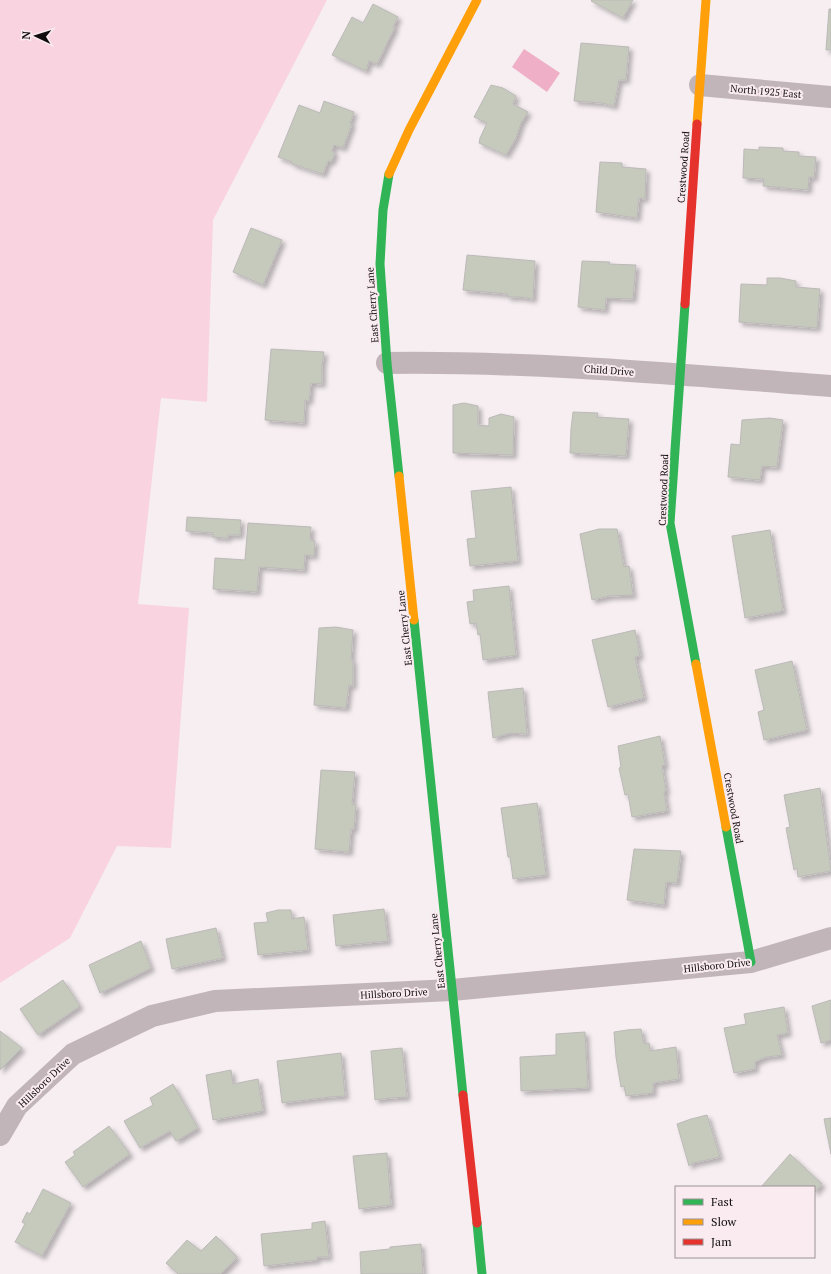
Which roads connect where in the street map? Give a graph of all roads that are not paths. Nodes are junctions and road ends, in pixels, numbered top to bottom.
1 (477, 0) edge
2 (706, 0) edge
3 (700, 85) junction
4 (831, 97) edge
5 (387, 363) junction
6 (680, 375) junction
7 (831, 386) edge
8 (831, 938) edge
9 (751, 962) junction
10 (452, 990) junction
11 (0, 1135) edge
12 (482, 1274) edge

1 - 5 street, East Cherry Lane
2 - 3 street, Crestwood Road
3 - 4 street, North 1925 East
3 - 6 street, Crestwood Road
5 - 6 street, Child Drive
5 - 10 street, East Cherry Lane
6 - 7 street, Child Drive
6 - 9 street, Crestwood Road
8 - 9 street, Hillsboro Drive
9 - 10 street, Hillsboro Drive
10 - 11 street, Hillsboro Drive
10 - 12 street, East Cherry Lane

